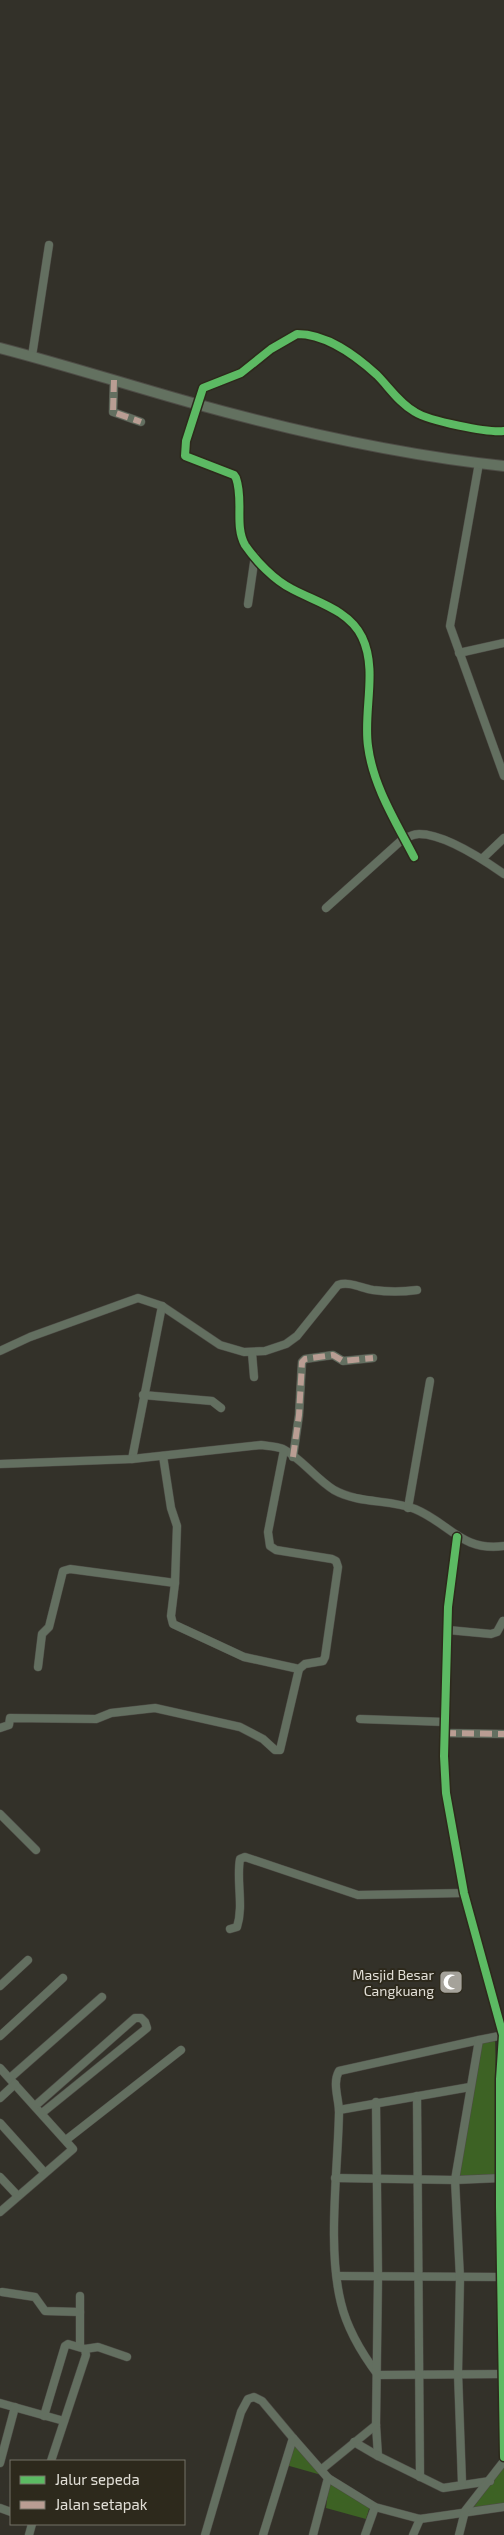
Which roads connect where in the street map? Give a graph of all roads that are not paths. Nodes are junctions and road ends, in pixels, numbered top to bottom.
1 (48, 245) dead end
2 (0, 348) edge
3 (32, 356) junction
4 (114, 380) junction
5 (198, 404) junction
6 (140, 422) dead end
7 (504, 431) edge
8 (479, 463) junction
9 (504, 466) edge
10 (255, 556) junction
11 (248, 604) dead end
12 (504, 643) edge
13 (459, 653) junction
14 (504, 776) edge
15 (404, 838) junction
16 (504, 838) edge
17 (414, 857) dead end
18 (482, 859) junction
19 (504, 874) edge
20 (326, 908) dead end
21 (417, 1290) dead end
22 (162, 1306) junction
23 (0, 1351) edge
24 (252, 1352) junction
25 (373, 1358) dead end
26 (254, 1377) dead end
27 (430, 1381) dead end
28 (143, 1395) junction
29 (221, 1408) dead end
30 (284, 1450) junction
31 (164, 1456) junction
32 (293, 1457) junction
33 (132, 1459) junction
34 (0, 1464) edge
35 (408, 1508) junction
36 (457, 1537) junction
37 (504, 1546) edge
38 (175, 1583) junction
39 (503, 1621) edge
40 (448, 1630) junction
41 (38, 1667) dead end
42 (299, 1669) junction
43 (360, 1719) dead end
44 (445, 1722) junction
45 (0, 1728) edge
46 (444, 1734) junction
47 (504, 1734) edge
48 (0, 1814) edge
49 (36, 1850) dead end
50 (464, 1893) junction
51 (230, 1929) dead end
52 (28, 1960) dead end
53 (63, 1978) dead end
54 (0, 1986) edge
55 (102, 1997) dead end
56 (503, 2035) edge
57 (0, 2036) edge
58 (479, 2040) junction
59 (180, 2050) dead end
60 (0, 2068) edge
61 (502, 2079) edge
62 (13, 2081) junction
63 (470, 2087) junction
64 (417, 2096) junction
65 (0, 2098) edge
66 (376, 2102) junction
67 (35, 2106) junction
68 (339, 2110) junction
69 (42, 2113) junction
70 (0, 2123) edge
71 (66, 2140) junction
72 (44, 2172) junction
73 (0, 2177) edge
74 (335, 2178) junction
75 (376, 2178) junction
76 (417, 2178) junction
77 (501, 2178) junction
78 (455, 2180) junction
79 (18, 2196) junction
80 (502, 2208) edge
81 (0, 2212) edge
82 (338, 2276) junction
83 (378, 2277) junction
84 (418, 2278) junction
85 (460, 2278) junction
86 (501, 2278) junction
87 (2, 2292) dead end
88 (80, 2296) dead end
89 (80, 2312) junction
90 (82, 2348) junction
91 (127, 2358) dead end
92 (458, 2373) junction
93 (378, 2374) junction
94 (419, 2374) junction
95 (503, 2374) edge
96 (0, 2403) edge
97 (15, 2407) junction
98 (44, 2416) junction
99 (64, 2421) junction
100 (376, 2425) junction
101 (293, 2438) junction
102 (354, 2442) junction
103 (378, 2456) junction
104 (504, 2457) edge
105 (0, 2460) edge
106 (51, 2460) edge
107 (322, 2469) junction
108 (420, 2477) junction
109 (328, 2478) junction
110 (490, 2481) junction
111 (462, 2483) junction
112 (375, 2507) junction
113 (504, 2507) edge
114 (465, 2511) junction
115 (420, 2519) junction
116 (205, 2535) edge
117 (263, 2535) edge
118 (313, 2535) edge
119 (365, 2535) edge
120 (414, 2535) edge
121 (459, 2535) edge

1 - 3 street
2 - 3 street
3 - 4 street
4 - 5 street
4 - 6 street
5 - 7 street
5 - 8 street
5 - 10 street
8 - 9 street
8 - 13 street
10 - 11 street
10 - 15 street
12 - 13 street
13 - 14 street
15 - 17 street
15 - 18 street
15 - 20 street
16 - 18 street
18 - 19 street
21 - 24 street
22 - 23 street
22 - 24 street
22 - 28 street
24 - 26 street
25 - 32 street
27 - 35 street
28 - 29 street
28 - 33 street
30 - 31 street
30 - 32 street
30 - 42 street
31 - 33 street
31 - 38 street
32 - 35 street
33 - 34 street
35 - 36 street
36 - 37 street
36 - 40 street
38 - 41 street
38 - 42 street
39 - 40 street
40 - 44 street
42 - 45 street
43 - 44 street
44 - 46 street
46 - 47 street
46 - 50 street
48 - 49 street
50 - 51 street
50 - 56 street
52 - 54 street
53 - 57 street
55 - 62 street
56 - 58 street
56 - 61 street
58 - 63 street
58 - 68 street
59 - 71 street
60 - 62 street
61 - 77 street
62 - 65 street
62 - 67 street
63 - 64 street
63 - 78 street
64 - 66 street
64 - 76 street
66 - 68 street
66 - 75 street
67 - 69 street
67 - 69 street
68 - 74 street
69 - 71 street
70 - 72 street
71 - 72 street
72 - 79 street
73 - 79 street
74 - 75 street
74 - 82 street
75 - 76 street
75 - 83 street
76 - 78 street
76 - 84 street
77 - 78 street
77 - 80 street
78 - 85 street
79 - 81 street
80 - 86 street
82 - 83 street
82 - 93 street
83 - 84 street
83 - 93 street
84 - 85 street
84 - 94 street
85 - 86 street
85 - 92 street
86 - 95 street
87 - 89 street
88 - 89 street
89 - 90 street
90 - 91 street
90 - 98 street
90 - 99 street
92 - 94 street
92 - 95 street
92 - 111 street
93 - 94 street
93 - 100 street
94 - 108 street
95 - 104 street
96 - 97 street
97 - 98 street
97 - 105 street
98 - 99 street
99 - 106 street
100 - 102 street
100 - 103 street
101 - 107 street
101 - 116 street
101 - 117 street
102 - 103 street
102 - 107 street
103 - 108 street
104 - 110 street
107 - 109 street
108 - 111 street
109 - 112 street
109 - 118 street
110 - 111 street
110 - 114 street
112 - 115 street
112 - 119 street
113 - 114 street
114 - 115 street
114 - 121 street
115 - 120 street

